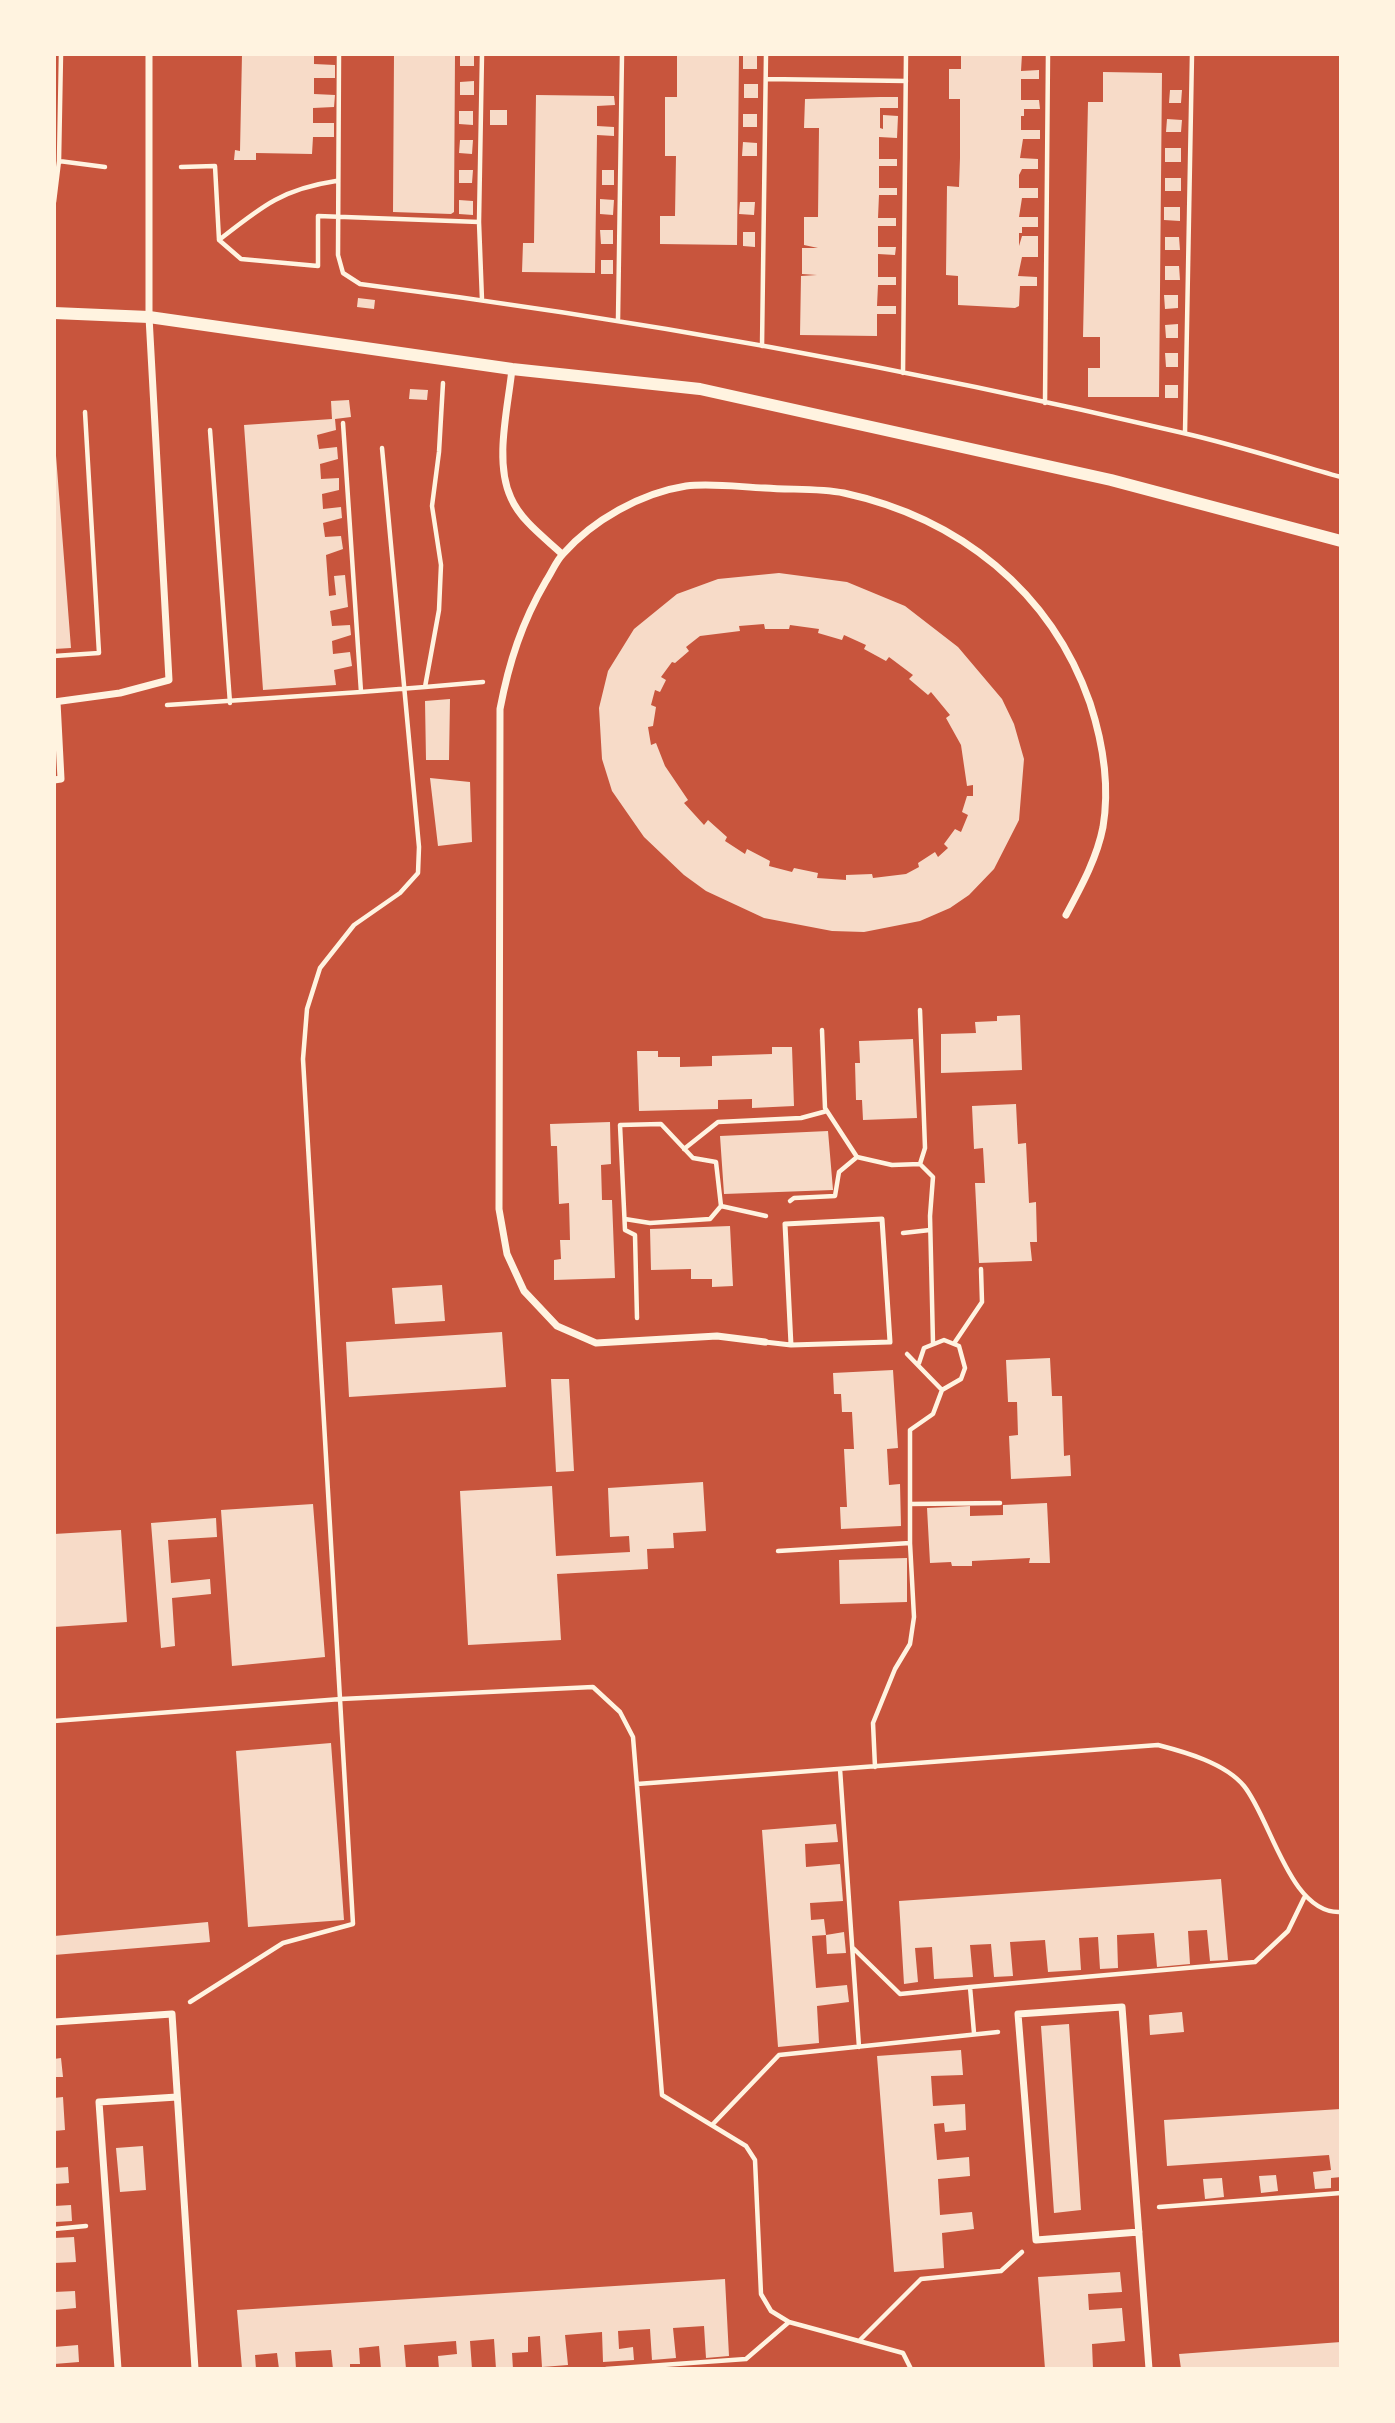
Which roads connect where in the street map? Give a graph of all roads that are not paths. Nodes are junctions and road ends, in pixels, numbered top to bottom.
1 (149, 54) edge
2 (54, 313) edge
3 (149, 317) junction
4 (512, 369) junction
5 (1341, 541) edge
6 (562, 554) junction
7 (55, 702) edge
8 (54, 780) edge
9 (1066, 915) dead end
10 (765, 1342) joint
11 (791, 1345) junction
12 (54, 2022) edge
13 (177, 2097) junction
14 (1139, 2232) junction
15 (118, 2369) edge
16 (195, 2369) edge
17 (1149, 2369) edge

1 - 3 street
2 - 3 street
3 - 4 street
3 - 7 street
4 - 5 street
4 - 6 street
6 - 9 street
6 - 10 street
7 - 8 street
10 - 11 lane
11 - 11 lane
12 - 13 street
13 - 15 street
13 - 16 street
14 - 14 street
14 - 17 street

